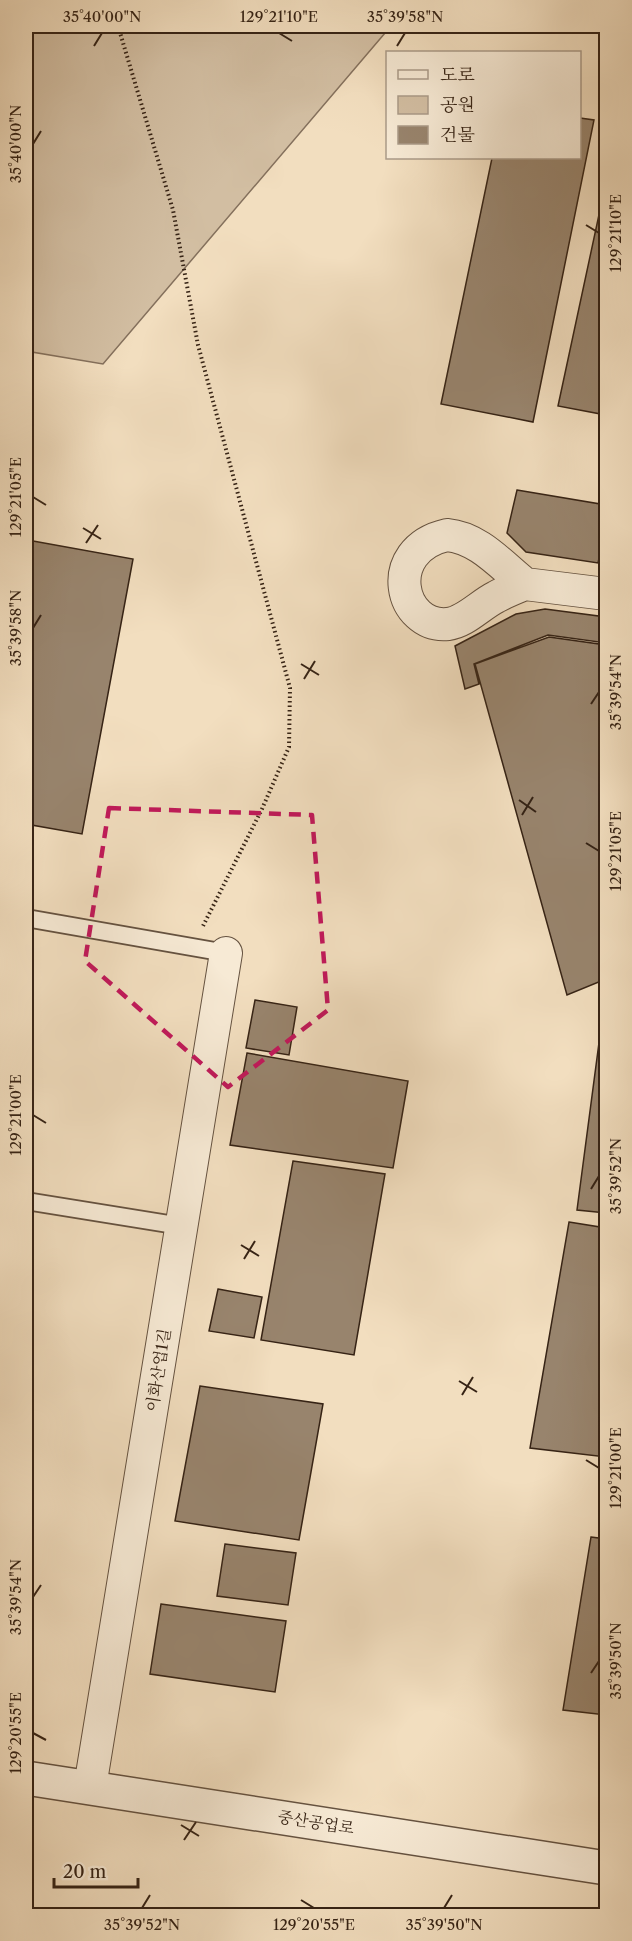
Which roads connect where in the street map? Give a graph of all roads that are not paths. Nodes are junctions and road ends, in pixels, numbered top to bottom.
1 (525, 584) dead end
2 (606, 594) edge
3 (26, 918) edge
4 (226, 953) joint
5 (26, 1201) edge
6 (181, 1226) junction
7 (26, 1778) edge
8 (90, 1786) junction
9 (606, 1868) edge

1 - 2 street
3 - 4 lane
4 - 6 street, 이화산업1길
5 - 6 lane
6 - 8 street, 이화산업1길
7 - 8 street, 중산공업로
8 - 9 street, 중산공업로

